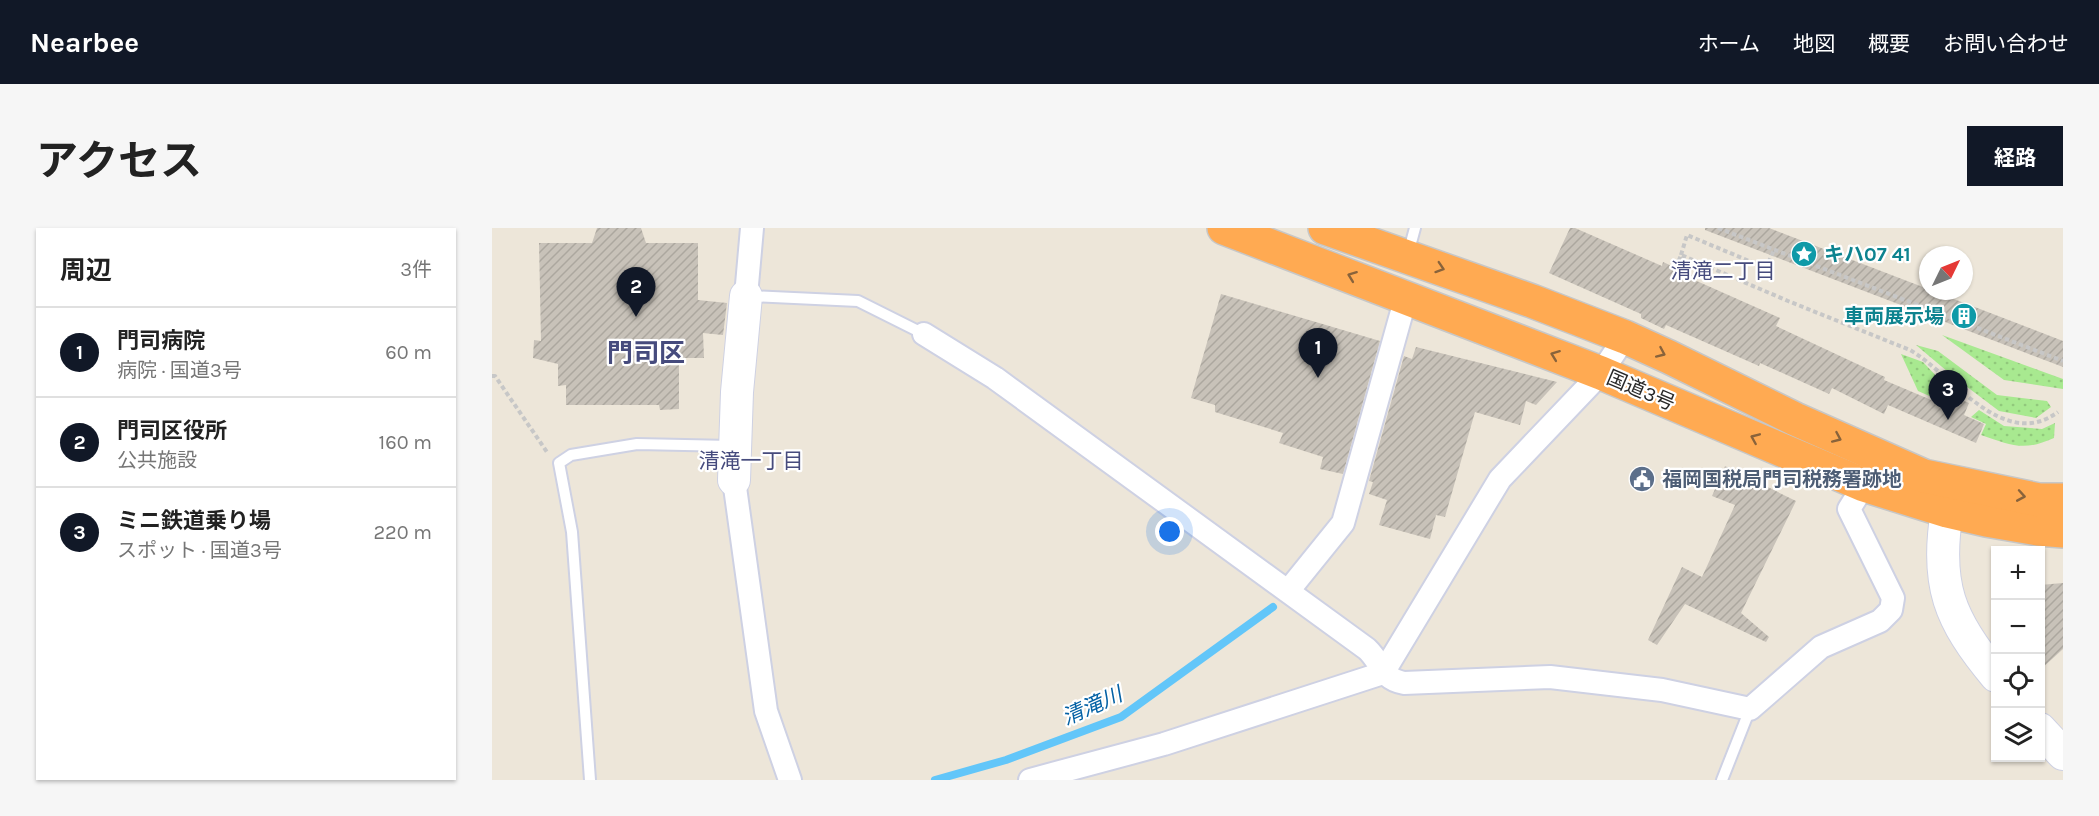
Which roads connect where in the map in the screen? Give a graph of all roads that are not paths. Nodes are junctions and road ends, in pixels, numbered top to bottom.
1 (752, 228) edge
2 (1224, 228) edge
3 (1325, 228) edge
4 (1411, 243) edge
5 (746, 296) junction
6 (1407, 297) junction
7 (924, 334) joint
8 (1625, 338) junction
9 (1601, 373) junction
10 (735, 446) junction
11 (734, 480) joint
12 (1864, 485) junction
13 (2063, 500) edge
14 (1947, 511) junction
15 (2063, 531) edge
16 (1288, 591) junction
17 (1991, 671) edge
18 (1383, 673) junction
19 (1750, 709) junction
20 (2045, 734) edge
21 (2063, 754) edge
22 (590, 780) edge
23 (790, 780) edge
24 (1030, 780) edge
25 (1722, 780) edge

1 - 5 street
6 -> 2 highway, 国道3号
3 - 4 highway, 国道3号
4 -> 8 highway, 国道3号
5 - 7 lane
5 - 10 street
9 -> 6 highway, 国道3号
6 - 16 street
7 - 16 street
8 - 9 street
8 -> 13 highway, 国道3号
12 -> 9 highway, 国道3号
9 - 18 street
10 - 11 street
10 - 22 lane
11 - 23 street
12 - 14 highway, 国道3号
12 - 19 street
14 - 15 highway, 国道3号
14 - 17 street
16 - 18 street
18 - 19 street
18 - 24 street
19 - 25 lane
20 - 21 street

